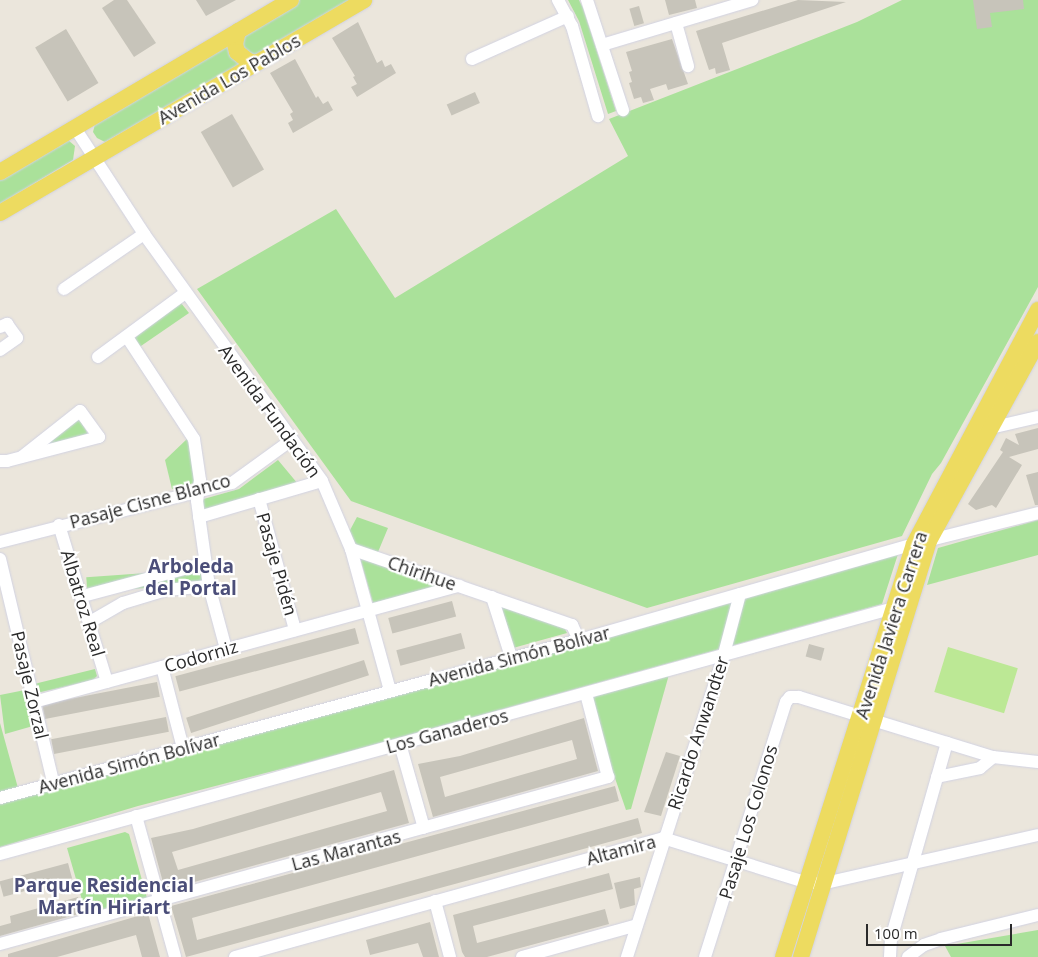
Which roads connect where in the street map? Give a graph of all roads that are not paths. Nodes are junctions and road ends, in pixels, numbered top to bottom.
1 (291, 0) edge
2 (364, 0) edge
3 (558, 0) edge
4 (587, 0) edge
5 (752, 0) edge
6 (568, 16) junction
7 (676, 23) junction
8 (238, 31) junction
9 (602, 44) junction
10 (472, 59) dead end
11 (257, 63) junction
12 (688, 66) dead end
13 (623, 110) dead end
14 (598, 116) dead end
15 (75, 128) junction
16 (94, 158) junction
17 (0, 172) edge
18 (0, 213) edge
19 (144, 234) junction
20 (64, 289) dead end
21 (185, 293) junction
22 (1038, 310) edge
23 (0, 327) edge
24 (1031, 329) edge
25 (127, 337) junction
26 (1038, 342) edge
27 (0, 350) edge
28 (98, 357) dead end
29 (1038, 417) edge
30 (990, 428) junction
31 (290, 441) junction
32 (23, 456) junction
33 (0, 461) edge
34 (322, 481) junction
35 (198, 490) junction
36 (258, 499) junction
37 (1038, 513) edge
38 (199, 517) junction
39 (59, 525) junction
40 (0, 542) edge
41 (922, 542) junction
42 (351, 549) junction
43 (0, 559) edge
44 (206, 563) junction
45 (209, 586) junction
46 (459, 586) junction
47 (740, 594) junction
48 (83, 596) junction
49 (492, 597) junction
50 (894, 608) junction
51 (369, 611) junction
52 (90, 622) junction
53 (903, 629) junction
54 (295, 630) junction
55 (579, 640) junction
56 (226, 649) junction
57 (724, 654) junction
58 (511, 657) junction
59 (162, 667) junction
60 (107, 682) junction
61 (390, 691) junction
62 (586, 694) junction
63 (34, 702) junction
64 (868, 719) junction
65 (947, 743) junction
66 (400, 744) junction
67 (183, 748) junction
68 (993, 757) junction
69 (1038, 762) edge
70 (937, 777) junction
71 (53, 782) junction
72 (0, 798) edge
73 (136, 816) junction
74 (424, 828) junction
75 (1038, 835) edge
76 (663, 838) junction
77 (0, 854) edge
78 (737, 860) junction
79 (913, 863) junction
80 (808, 883) junction
81 (825, 883) junction
82 (161, 900) junction
83 (435, 901) junction
84 (1038, 914) edge
85 (637, 925) junction
86 (0, 944) edge
87 (267, 952) edge
88 (175, 957) edge
89 (234, 957) edge
90 (450, 957) edge
91 (522, 957) edge
92 (627, 957) edge
93 (705, 957) edge
94 (783, 957) edge
95 (800, 957) edge
96 (890, 957) edge
97 (908, 957) edge

1 - 8 main road, Avenida Los Pablos
2 - 11 main road, Avenida Los Pablos
3 - 6 street
4 - 9 street
5 - 7 street
6 - 10 street
6 - 14 street
7 - 9 street
7 - 12 street
8 - 11 main road
8 - 15 main road, Avenida Los Pablos
9 - 13 street
11 - 16 main road, Avenida Los Pablos
15 - 16 street
15 - 17 main road, Avenida Los Pablos
16 - 18 main road, Avenida Los Pablos
16 - 19 street, Avenida Fundación
19 - 20 street
19 - 21 street, Avenida Fundación
21 - 25 street
21 - 31 street, Avenida Fundación
22 - 24 main road, Avenida Javiera Carrera
23 - 27 street
24 - 41 main road, Avenida Javiera Carrera
25 - 28 street
25 - 35 street
26 - 30 main road, Avenida Javiera Carrera
29 - 30 street
30 - 41 main road, Avenida Javiera Carrera
31 - 34 street, Avenida Fundación
31 - 35 street, Pasaje Cisne Blanco
32 - 32 street
32 - 33 street
34 - 36 street
34 - 42 street, Avenida Fundación
35 - 38 street
35 - 39 street, Pasaje Cisne Blanco
36 - 38 street
36 - 54 street, Pasaje Pidén
37 - 41 street, Avenida Simón Bolívar
38 - 44 street
39 - 40 street, Pasaje Cisne Blanco
39 - 48 street, Albatroz Real
41 - 47 street, Avenida Simón Bolívar
41 - 50 main road, Avenida Javiera Carrera
41 - 53 main road, Avenida Javiera Carrera
42 - 46 street, Chirihue
42 - 51 street, Avenida Fundación
43 - 63 street, Pasaje Zorzal
44 - 45 street
44 - 48 street
45 - 52 street
45 - 56 street
46 - 49 street, Chirihue
46 - 51 street, Codorniz
47 - 55 street, Avenida Simón Bolívar
47 - 57 street, Ricardo Anwandter
48 - 52 street, Albatroz Real
49 - 55 street, Chirihue
49 - 58 street
50 - 53 main road
50 - 57 street, Los Ganaderos
50 - 64 main road, Avenida Javiera Carrera
51 - 54 street, Codorniz
51 - 61 street, Avenida Fundación
52 - 60 street, Albatroz Real
53 - 64 main road, Avenida Javiera Carrera
54 - 56 street, Codorniz
55 - 58 street, Avenida Simón Bolívar
56 - 59 street, Codorniz
57 - 62 street, Los Ganaderos
57 - 76 street, Ricardo Anwandter
58 - 61 street, Avenida Simón Bolívar
59 - 60 street, Codorniz
59 - 67 street
60 - 63 street, Codorniz
61 - 67 street, Avenida Simón Bolívar
62 - 66 street, Los Ganaderos
62 - 74 street, Las Marantas
63 - 71 street, Pasaje Zorzal
64 - 65 street
64 - 78 street, Pasaje Los Colonos
64 - 80 main road, Avenida Javiera Carrera
64 - 81 main road, Avenida Javiera Carrera
65 - 68 street
65 - 70 street
66 - 73 street, Los Ganaderos
66 - 74 street
67 - 71 street, Avenida Simón Bolívar
68 - 69 street
68 - 70 street
70 - 79 street
71 - 72 street, Avenida Simón Bolívar
73 - 77 street, Los Ganaderos
73 - 82 street
74 - 82 street, Las Marantas
75 - 79 street, Altamira
76 - 78 street, Altamira
76 - 83 street, Altamira
76 - 85 street, Ricardo Anwandter
78 - 80 street, Altamira
78 - 93 street, Pasaje Los Colonos
79 - 81 street, Altamira
79 - 96 street
80 - 81 street, Altamira
80 - 94 main road, Avenida Javiera Carrera
81 - 95 main road, Avenida Javiera Carrera
82 - 86 street, Las Marantas
82 - 88 street
83 - 87 street, Altamira
83 - 90 street
84 - 97 street
85 - 91 street
85 - 92 street, Ricardo Anwandter
87 - 89 street, Altamira

